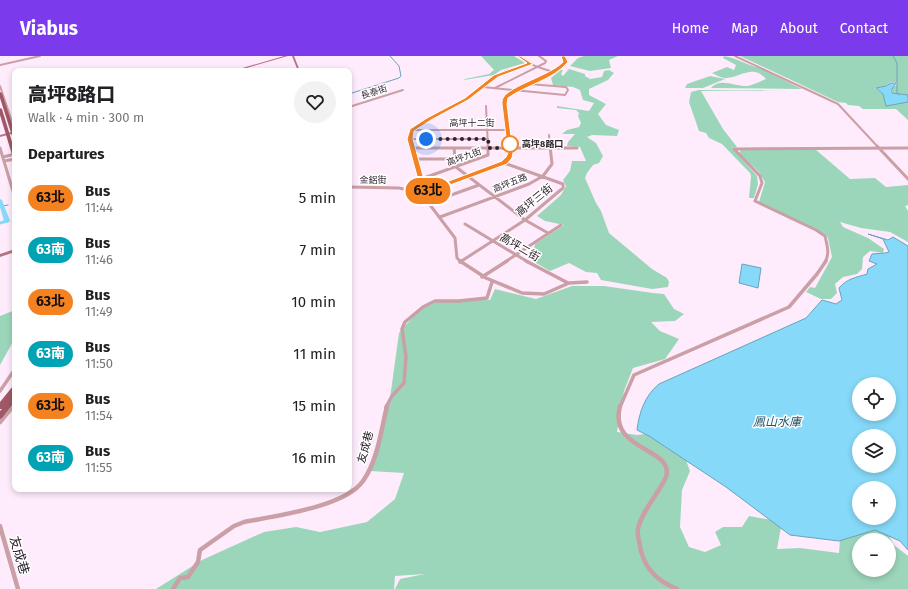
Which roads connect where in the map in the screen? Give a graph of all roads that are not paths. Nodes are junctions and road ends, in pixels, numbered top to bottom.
1 (40, 56) edge
2 (287, 56) edge
3 (292, 56) edge
4 (519, 56) edge
5 (539, 56) edge
6 (564, 56) edge
7 (735, 56) edge
8 (0, 64) edge
9 (531, 64) junction
10 (244, 68) edge
11 (298, 68) edge
12 (539, 68) junction
13 (553, 72) junction
14 (530, 84) junction
15 (0, 86) edge
16 (483, 87) junction
17 (494, 88) junction
18 (403, 90) dead end
19 (515, 91) junction
20 (0, 93) edge
21 (352, 106) edge
22 (486, 106) dead end
23 (0, 109) edge
24 (12, 123) edge
25 (12, 124) edge
26 (412, 130) junction
27 (488, 130) junction
28 (508, 130) junction
29 (12, 133) edge
30 (8, 134) junction
31 (549, 135) dead end
32 (0, 136) edge
33 (410, 139) junction
34 (488, 139) junction
35 (12, 147) edge
36 (0, 148) edge
37 (413, 148) junction
38 (454, 148) junction
39 (489, 148) junction
40 (510, 148) junction
41 (551, 148) junction
42 (576, 148) dead end
43 (879, 148) junction
44 (908, 148) edge
45 (12, 156) edge
46 (3, 157) junction
47 (12, 157) edge
48 (415, 159) junction
49 (456, 159) junction
50 (4, 161) junction
51 (504, 163) junction
52 (456, 167) junction
53 (542, 176) junction
54 (468, 177) junction
55 (420, 179) junction
56 (908, 179) edge
57 (479, 185) junction
58 (352, 187) edge
59 (12, 188) edge
60 (421, 193) junction
61 (494, 197) junction
62 (429, 203) junction
63 (440, 217) junction
64 (526, 220) junction
65 (465, 224) dead end
66 (561, 225) dead end
67 (548, 233) junction
68 (493, 242) junction
69 (12, 251) edge
70 (12, 254) edge
71 (516, 254) junction
72 (0, 256) edge
73 (0, 259) edge
74 (460, 262) junction
75 (482, 277) junction
76 (492, 282) junction
77 (587, 282) dead end
78 (568, 284) junction
79 (12, 373) edge
80 (0, 391) edge
81 (12, 392) edge
82 (12, 400) edge
83 (12, 407) edge
84 (0, 408) edge
85 (0, 416) edge
86 (0, 422) edge
87 (0, 526) edge
88 (18, 589) edge
89 (173, 589) edge
90 (677, 589) edge

1 - 8 street
2 - 10 street
3 - 11 street
4 - 9 street
5 - 12 street
6 - 13 street
7 - 43 street
9 - 12 street
9 - 16 street
12 - 13 street
12 - 17 street
13 - 14 street
14 - 19 street
14 - 19 street
15 - 24 street
16 - 17 street
16 - 26 street
17 - 19 street
18 - 21 street, 長泰街
19 - 28 street
20 - 25 main road
22 - 27 street, 高坪九街
23 - 30 main road
26 - 27 street, 高坪十二街
26 - 33 street
27 - 28 street, 高坪十二街
27 - 34 street, 高坪九街
28 - 40 street
29 - 30 street
30 - 32 street
30 - 35 main road
31 - 41 street, 高坪五路
33 - 34 street
33 - 37 street
34 - 39 street, 高坪九街
36 - 46 street
37 - 38 street
37 - 48 street
38 - 39 street
38 - 49 street
39 - 40 street
39 - 52 street, 高坪九街
40 - 41 street
40 - 51 street
41 - 42 street
41 - 53 street, 高坪五路
43 - 44 street
43 - 56 street
43 - 90 street
45 - 46 street
46 - 50 street
47 - 50 street
48 - 49 street
48 - 55 street
49 - 52 street
50 - 59 street
51 - 53 street, 高坪三街
51 - 54 street
52 - 54 street
52 - 55 street, 高坪九街
53 - 61 street, 高坪五路
53 - 64 street, 高坪三街
54 - 57 street
54 - 60 street
55 - 60 street
57 - 61 street
57 - 62 street
58 - 60 street, 金鋁街
60 - 62 street
61 - 63 street, 高坪五路
61 - 64 street
62 - 63 street
63 - 74 street
64 - 67 street
64 - 68 street, 高坪三街
65 - 68 street, 高坪二街
66 - 67 street
67 - 71 street
68 - 71 street, 高坪二街
68 - 74 street, 高坪三街
69 - 72 street
70 - 73 street
71 - 75 street
71 - 78 street, 高坪二街
74 - 75 street
75 - 76 street
76 - 78 street
76 - 89 street, 友成巷
77 - 78 street
79 - 80 street
81 - 84 main road
82 - 85 main road
83 - 86 street
87 - 88 street, 友成巷

